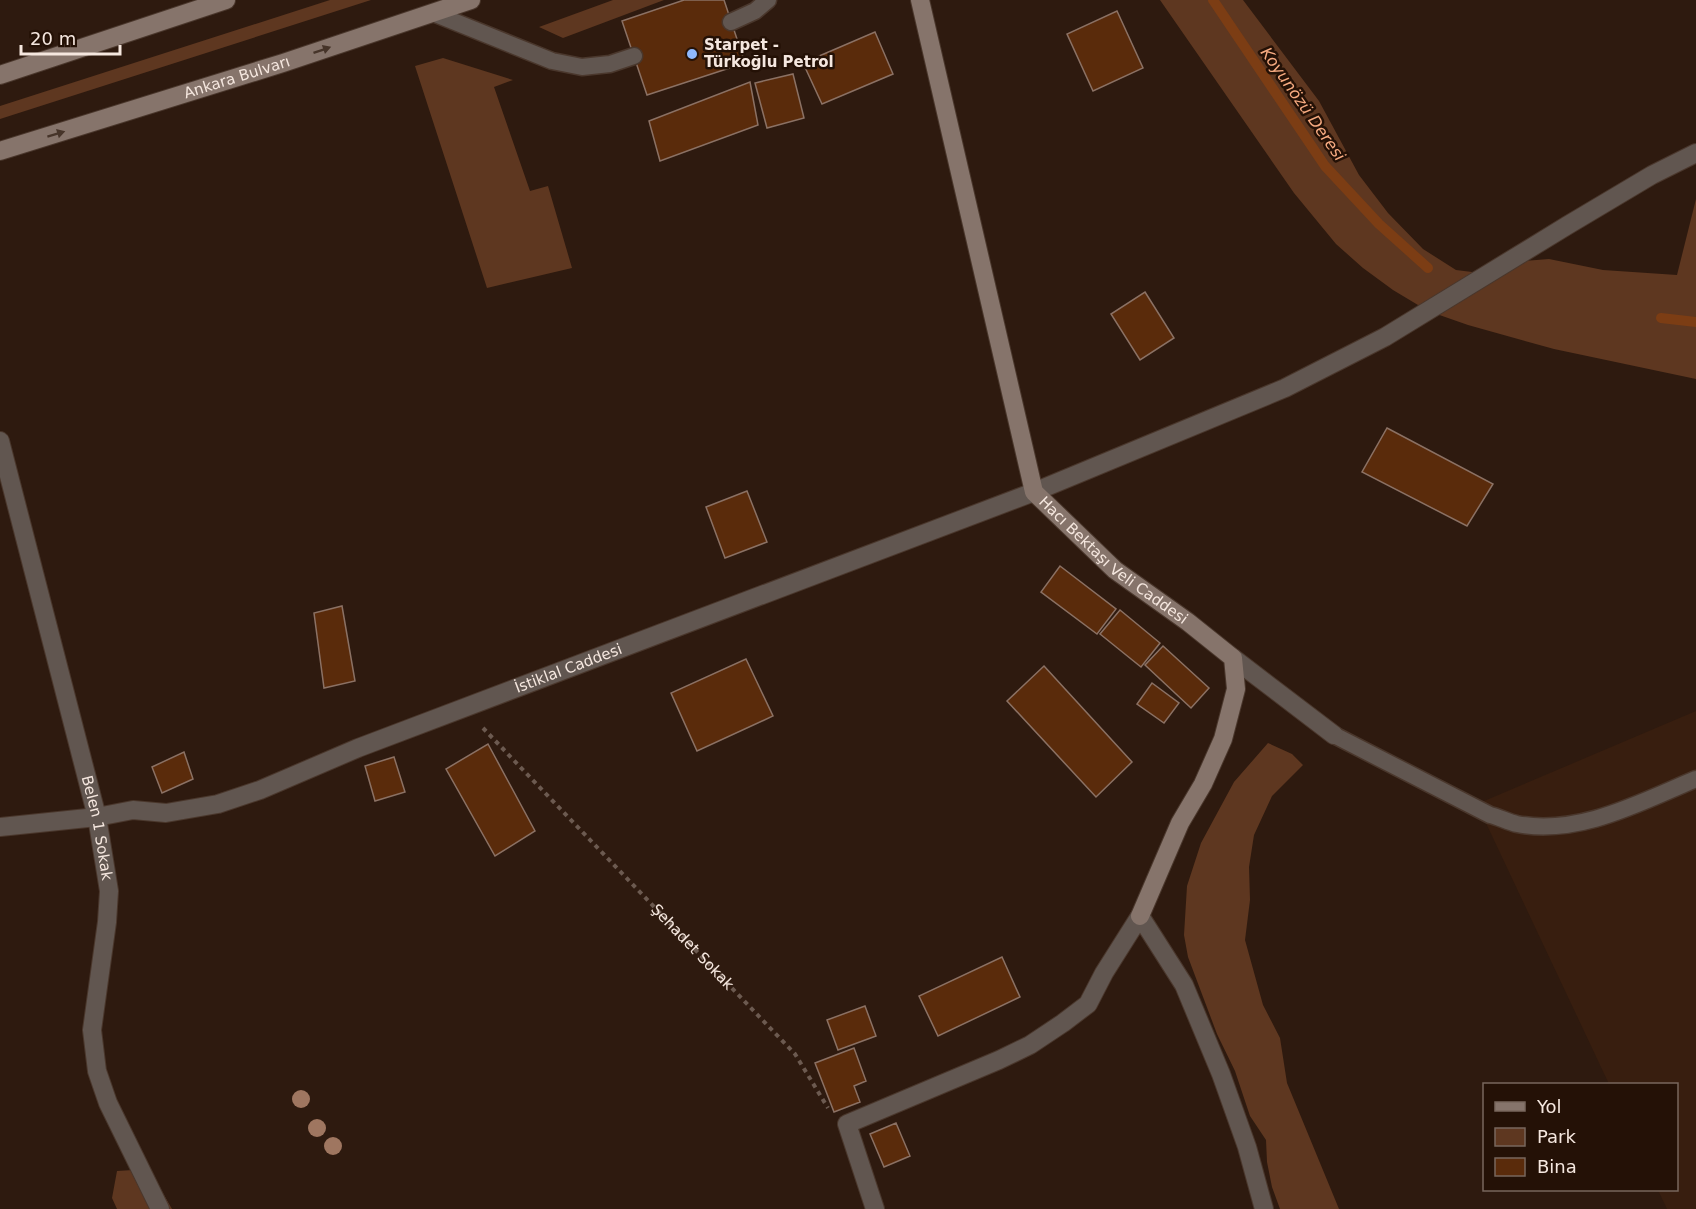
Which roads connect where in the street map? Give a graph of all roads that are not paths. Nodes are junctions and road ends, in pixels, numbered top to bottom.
1 (226, 0) edge
2 (471, 0) edge
3 (768, 0) edge
4 (920, 0) edge
5 (433, 13) junction
6 (731, 22) dead end
7 (634, 56) dead end
8 (0, 75) edge
9 (0, 151) edge
10 (1696, 153) edge
11 (0, 441) edge
12 (1034, 492) junction
13 (1233, 658) junction
14 (1334, 735) joint
15 (1696, 778) edge
16 (97, 817) junction
17 (0, 827) edge
18 (1140, 916) junction
19 (160, 1209) edge
20 (875, 1209) edge
21 (1264, 1209) edge

1 - 8 street
2 - 5 street, Ankara Bulvarı
3 - 6 lane
4 - 12 street, Hacı Bektaşı Veli Caddesi
5 - 7 lane
9 -> 5 street, Ankara Bulvarı
10 - 12 street, İstiklal Caddesi
11 - 16 street, Belen 1 Sokak
12 - 13 street, Hacı Bektaşı Veli Caddesi
12 - 16 street, İstiklal Caddesi
13 - 14 street
13 - 18 street
14 - 15 lane
16 - 17 street, İstiklal Caddesi
16 - 19 street, Belen 1 Sokak
18 - 20 street
18 - 21 street

